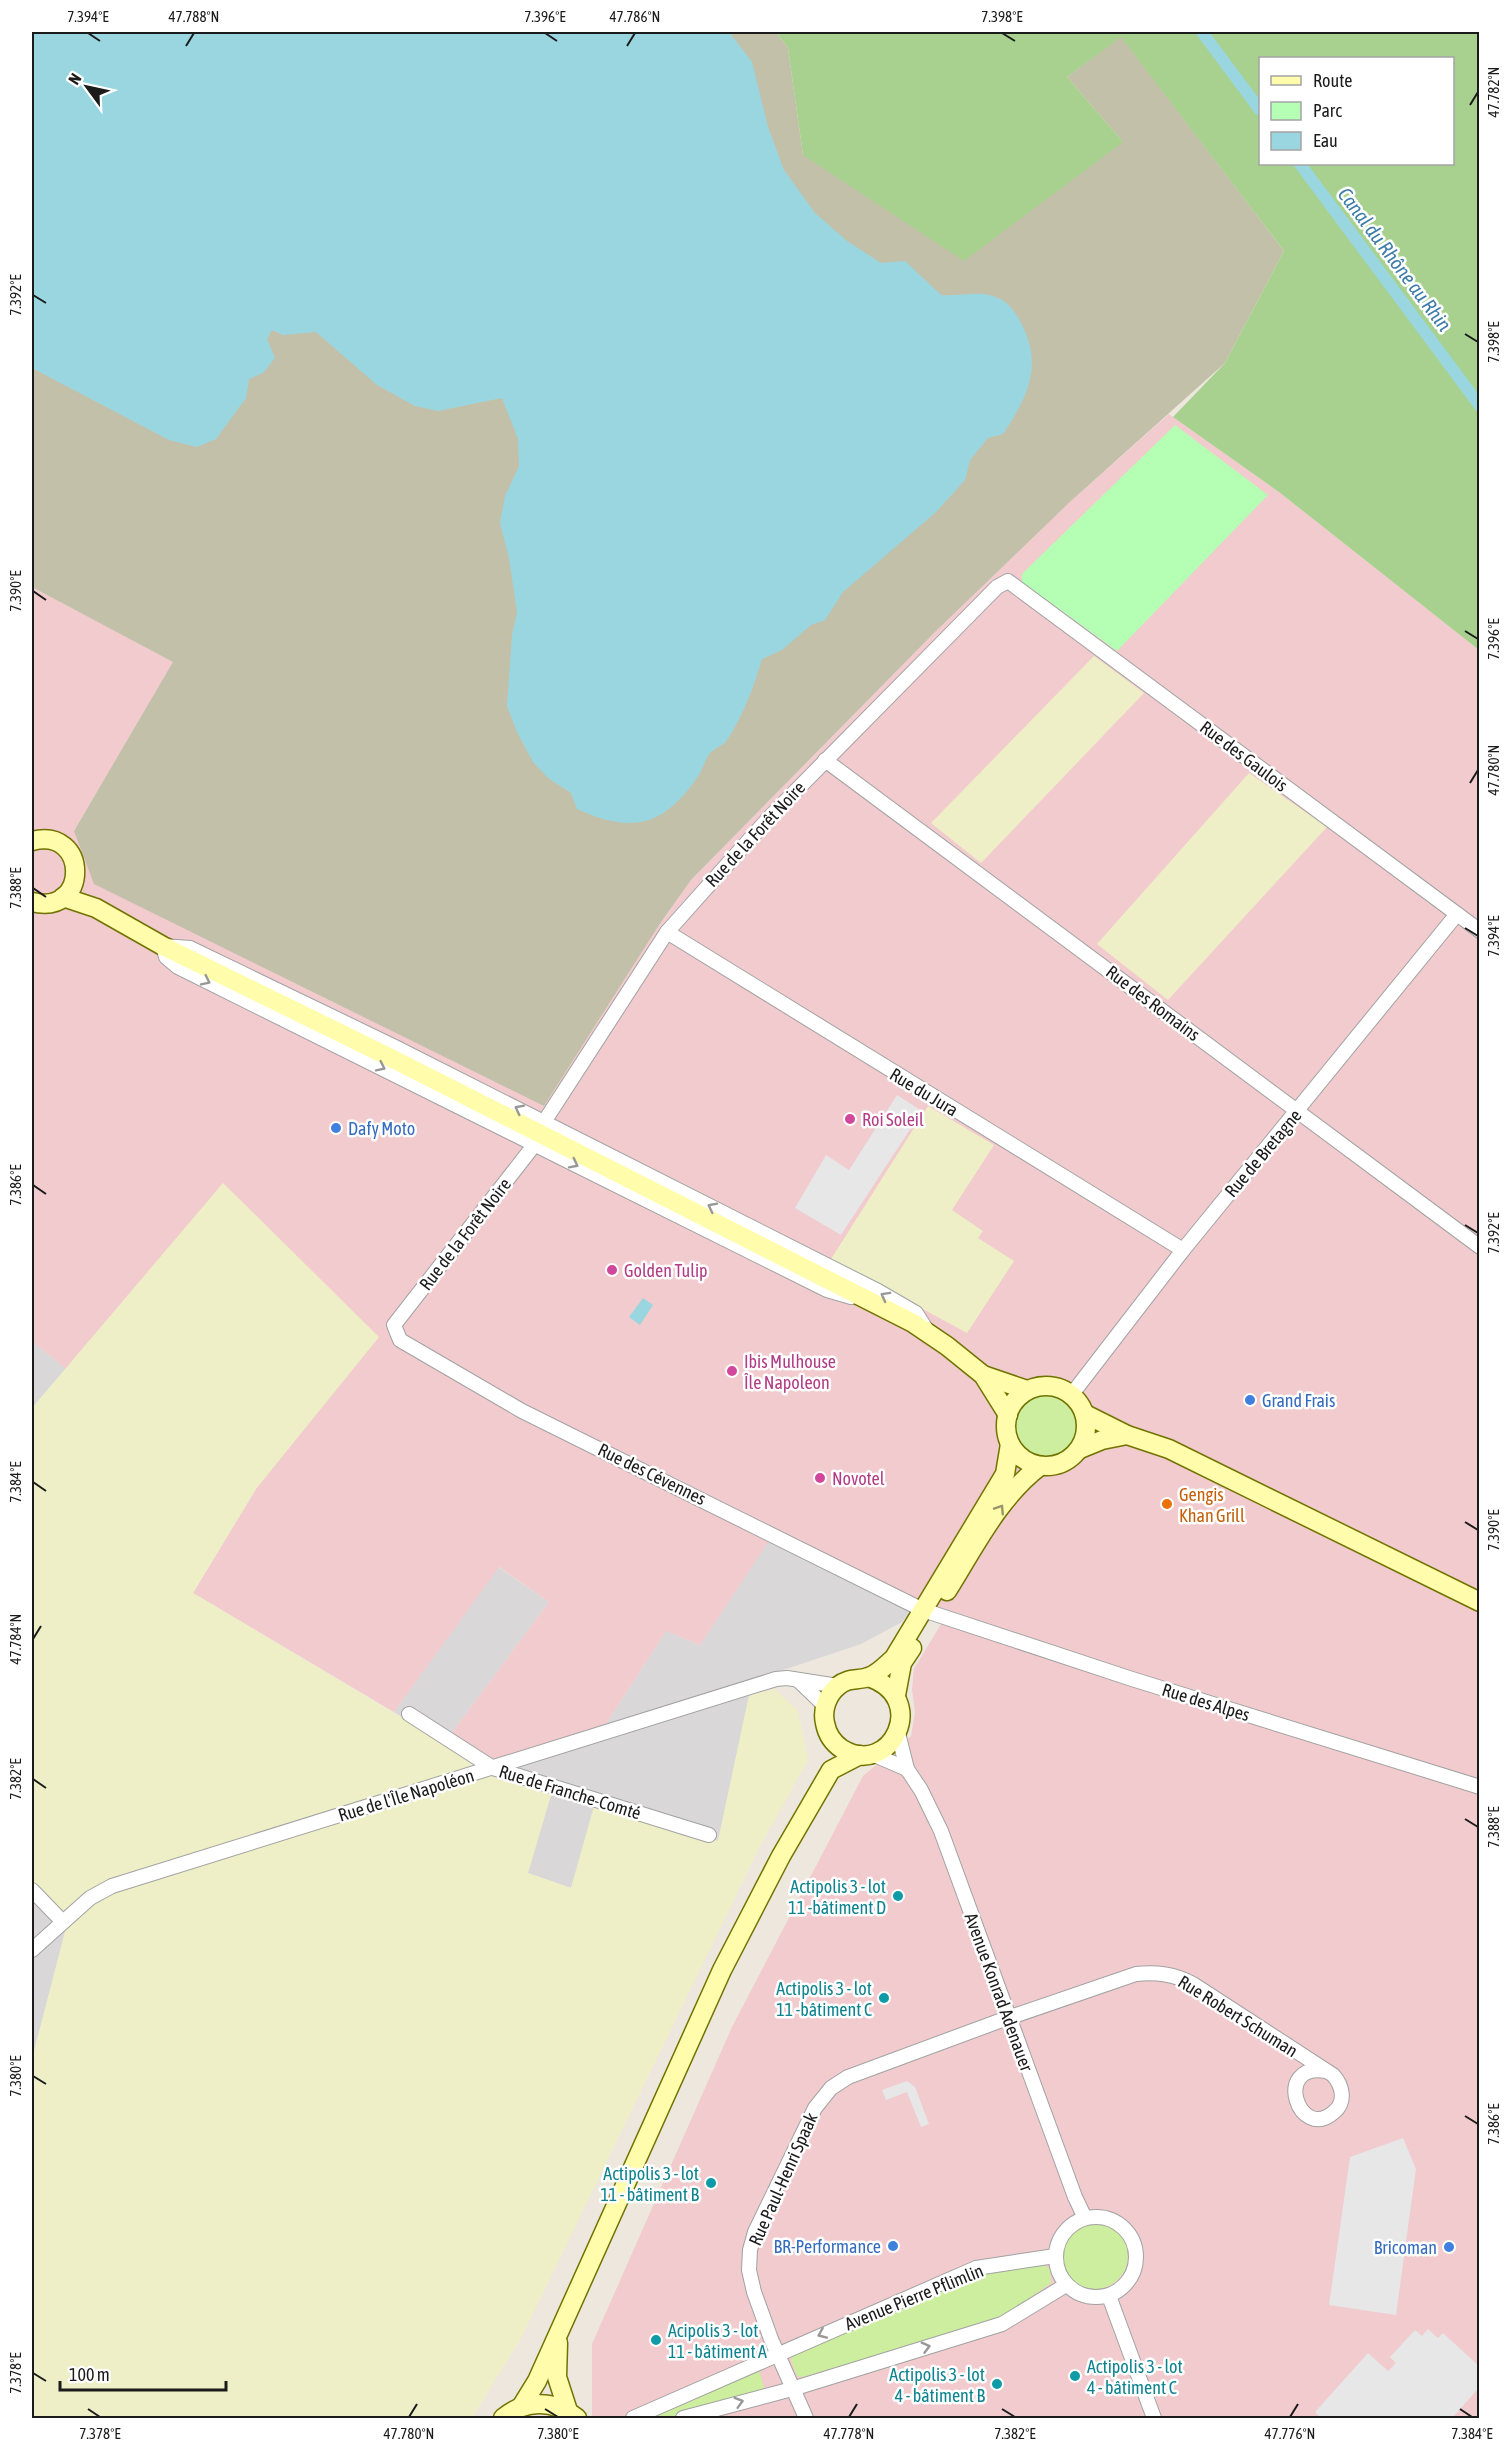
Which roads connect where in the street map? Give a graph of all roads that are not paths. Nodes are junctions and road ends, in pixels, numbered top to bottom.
1 (1008, 582) joint
2 (825, 760) junction
3 (32, 841) edge
4 (75, 879) junction
5 (63, 897) junction
6 (32, 903) edge
7 (96, 908) junction
8 (1457, 914) junction
9 (1479, 931) edge
10 (667, 932) junction
11 (163, 946) junction
12 (1298, 1111) junction
13 (544, 1122) junction
14 (536, 1144) junction
15 (1479, 1247) edge
16 (1183, 1250) junction
17 (862, 1297) junction
18 (394, 1324) joint
19 (928, 1332) junction
20 (983, 1375) junction
21 (1027, 1390) junction
22 (1072, 1394) junction
23 (1085, 1414) junction
24 (1008, 1415) junction
25 (1127, 1435) junction
26 (1010, 1444) junction
27 (1080, 1449) junction
28 (1040, 1466) junction
29 (1479, 1602) edge
30 (928, 1611) junction
31 (868, 1677) junction
32 (799, 1681) junction
33 (838, 1686) junction
34 (896, 1695) junction
35 (825, 1706) junction
36 (409, 1714) dead end
37 (898, 1733) junction
38 (830, 1737) junction
39 (866, 1755) junction
40 (493, 1768) junction
41 (907, 1769) junction
42 (831, 1770) junction
43 (1479, 1787) edge
44 (709, 1835) dead end
45 (32, 1890) edge
46 (62, 1921) junction
47 (32, 1950) edge
48 (1009, 2018) junction
49 (1294, 2050) junction
50 (1326, 2071) junction
51 (1304, 2075) junction
52 (1085, 2218) junction
53 (1055, 2256) junction
54 (1066, 2285) junction
55 (1109, 2296) junction
56 (559, 2334) junction
57 (777, 2354) junction
58 (792, 2389) junction
59 (520, 2407) junction
60 (572, 2415) edge
61 (503, 2418) edge
62 (633, 2418) edge
63 (682, 2418) edge
64 (806, 2418) edge
65 (1154, 2418) edge

1 - 2 street, Rue de la Forêt Noire
1 - 8 street, Rue des Gaulois
2 - 10 street, Rue de la Forêt Noire
2 - 12 street, Rue des Romains
3 - 4 main road
4 - 5 main road
4 - 7 main road
5 - 6 main road
5 - 7 main road
7 - 11 main road
8 - 9 street, Rue des Gaulois
8 - 12 street, Rue de Bretagne
10 - 13 street, Rue de la Forêt Noire
10 - 16 street, Rue du Jura
13 -> 11 street
11 -> 14 street
11 - 17 main road
12 - 15 street, Rue des Romains
12 - 16 street, Rue de Bretagne
19 -> 13 street
14 -> 17 street
14 - 18 street, Rue de la Forêt Noire
16 - 22 street, Rue de Bretagne
17 - 19 main road
18 - 30 street, Rue des Cévennes
19 - 20 main road
20 - 21 main road
20 - 24 main road
21 - 22 main road
21 - 24 main road
22 - 23 main road
23 - 25 main road
23 - 27 main road
24 - 26 main road
25 - 27 main road
25 - 29 main road
26 - 28 main road
26 - 30 main road
27 - 28 main road
30 -> 28 main road
30 - 31 main road
30 - 34 main road
30 - 43 street, Rue des Alpes
31 - 33 main road
31 - 34 main road
32 - 33 street, Rue de l'Île Napoléon
32 - 35 street
32 - 40 street, Rue de l'Île Napoléon
33 - 35 main road
34 - 37 main road
35 - 38 main road
36 - 40 street, Rue de Franche-Comté
37 - 39 main road
37 - 41 street, Avenue Konrad Adenauer
38 - 39 main road
38 - 42 main road
39 - 41 street
39 - 42 main road
40 - 44 street, Rue de Franche-Comté
40 - 46 street, Rue de l'Île Napoléon
41 - 48 street, Avenue Konrad Adenauer
42 - 56 main road
45 - 46 street
46 - 47 street, Rue de l'Île Napoléon
48 - 49 street, Rue Robert Schuman
48 - 52 street, Avenue Konrad Adenauer
48 - 57 street, Rue Paul-Henri Spaak
49 - 50 street, Rue Robert Schuman
49 - 51 street
50 - 51 street, Rue Robert Schuman
50 - 51 street, Rue Robert Schuman
52 - 53 street
52 - 55 street
53 - 54 street
53 -> 57 street, Avenue Pierre Pflimlin
54 - 55 street
58 -> 54 street
55 - 65 street
56 - 59 main road
56 - 60 main road
57 - 58 street
57 - 62 street, Avenue Pierre Pflimlin
63 -> 58 street
58 - 64 street
59 - 60 main road
59 - 61 main road

